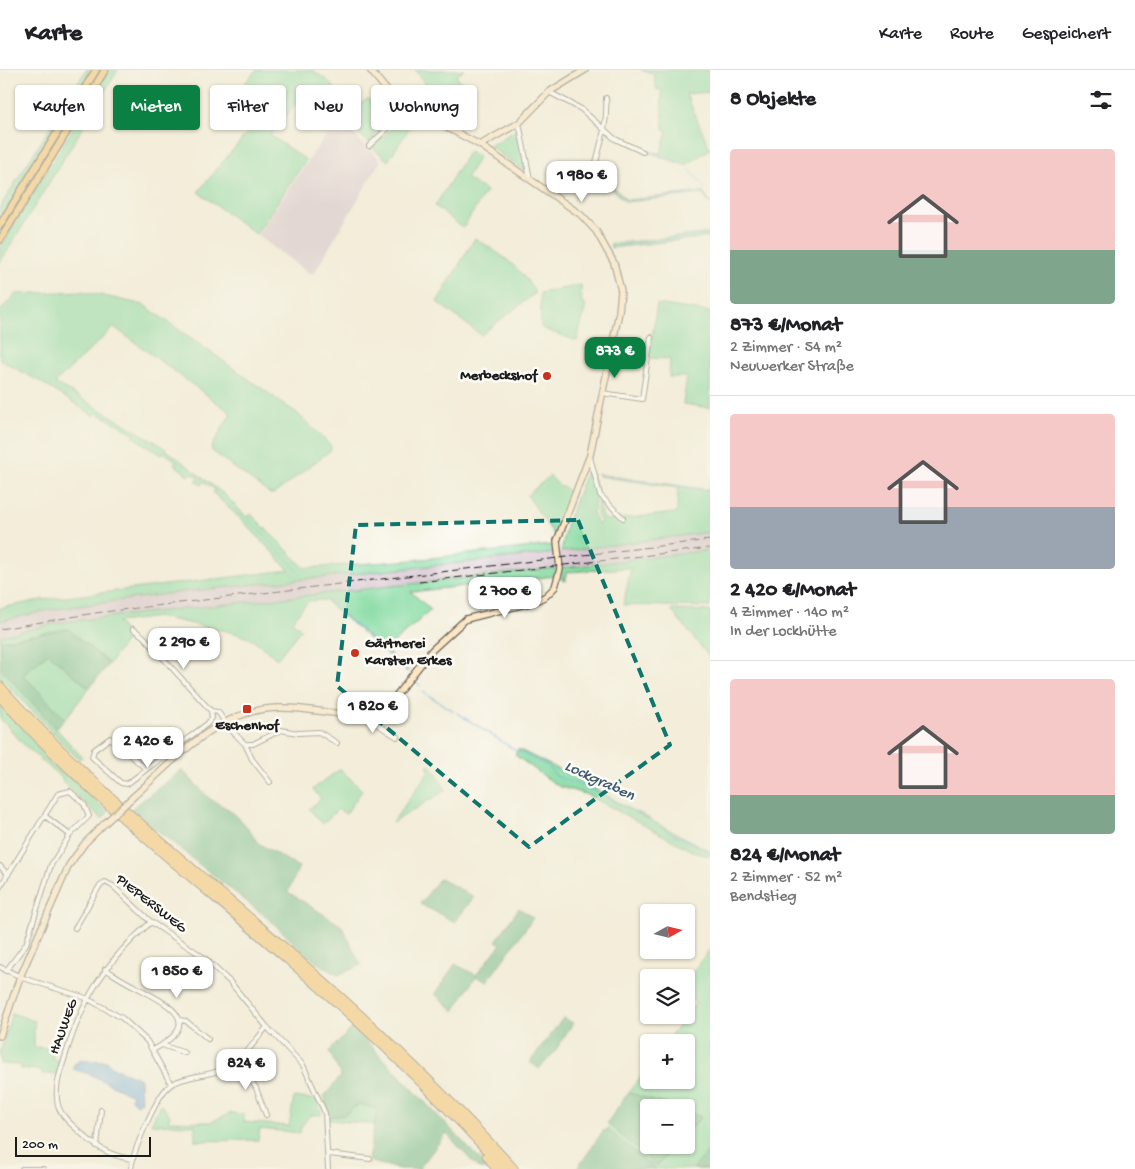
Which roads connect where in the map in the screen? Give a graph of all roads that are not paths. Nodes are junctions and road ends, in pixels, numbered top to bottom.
1 (96, 70) edge
2 (105, 70) edge
3 (370, 70) edge
4 (584, 70) edge
5 (383, 85) edge
6 (549, 92) junction
7 (606, 98) dead end
8 (519, 123) junction
9 (604, 128) junction
10 (386, 130) edge
11 (452, 130) edge
12 (480, 145) junction
13 (369, 146) dead end
14 (643, 152) dead end
15 (594, 170) dead end
16 (530, 181) junction
17 (0, 225) edge
18 (0, 240) edge
19 (651, 337) dead end
20 (602, 393) junction
21 (590, 455) junction
22 (622, 518) dead end
23 (133, 629) dead end
24 (0, 686) edge
25 (0, 697) edge
26 (211, 711) junction
27 (369, 715) junction
28 (224, 722) junction
29 (397, 737) dead end
30 (245, 744) junction
31 (337, 744) dead end
32 (146, 769) junction
33 (270, 782) dead end
34 (45, 816) junction
35 (70, 835) junction
36 (0, 866) edge
37 (8, 875) junction
38 (0, 887) edge
39 (151, 922) junction
40 (75, 928) dead end
41 (14, 961) junction
42 (26, 964) junction
43 (0, 967) edge
44 (105, 970) junction
45 (6, 971) junction
46 (20, 977) junction
47 (86, 998) junction
48 (179, 1020) junction
49 (267, 1027) junction
50 (0, 1036) edge
51 (208, 1039) dead end
52 (162, 1045) junction
53 (153, 1050) junction
54 (185, 1053) dead end
55 (238, 1061) junction
56 (171, 1084) junction
57 (101, 1110) dead end
58 (266, 1115) dead end
59 (473, 1136) junction
60 (97, 1146) junction
61 (329, 1154) junction
62 (132, 1159) junction
63 (370, 1159) dead end
64 (22, 1169) edge
65 (43, 1169) edge
66 (131, 1169) edge
67 (328, 1169) edge
68 (496, 1169) edge
69 (504, 1169) edge
70 (515, 1169) edge

1 - 17 main road
2 - 18 main road
3 - 5 street
4 - 6 street
6 - 8 street
6 - 9 street
7 - 9 street
8 - 12 street
8 - 16 street
9 - 14 street
9 - 15 street
10 - 13 street
11 - 12 street
12 - 16 street
16 - 20 street
19 - 20 street
20 - 21 street
21 - 22 street
21 - 27 street
23 - 26 street
24 - 70 highway
25 - 59 highway
26 - 28 street
26 - 32 street
27 - 28 street
27 - 29 street
28 - 30 street
28 - 42 street, bridge
30 - 31 street
30 - 33 street
32 - 32 street
34 - 35 street
34 - 35 street
34 - 37 street
35 - 41 street
36 - 37 street
37 - 38 street
39 - 40 street, PIEPERSWEG
39 - 44 street, HAUWEG
39 - 49 street, PIEPERSWEG
41 - 42 street
41 - 45 street
42 - 46 street
43 - 45 street
44 - 47 street, HAUWEG
44 - 48 street
45 - 46 street
46 - 47 street
46 - 50 street
47 - 53 street
47 - 60 street, HAUWEG
48 - 51 street
48 - 52 street
49 - 55 street
49 - 61 street, PIEPERSWEG
52 - 53 street
52 - 54 street
53 - 56 street
55 - 56 street
55 - 58 street
56 - 62 street
57 - 60 street
59 - 68 highway
59 - 69 highway
60 - 62 street, HAUWEG
61 - 63 street
61 - 67 street, PIEPERSWEG
62 - 66 street
64 - 65 street

